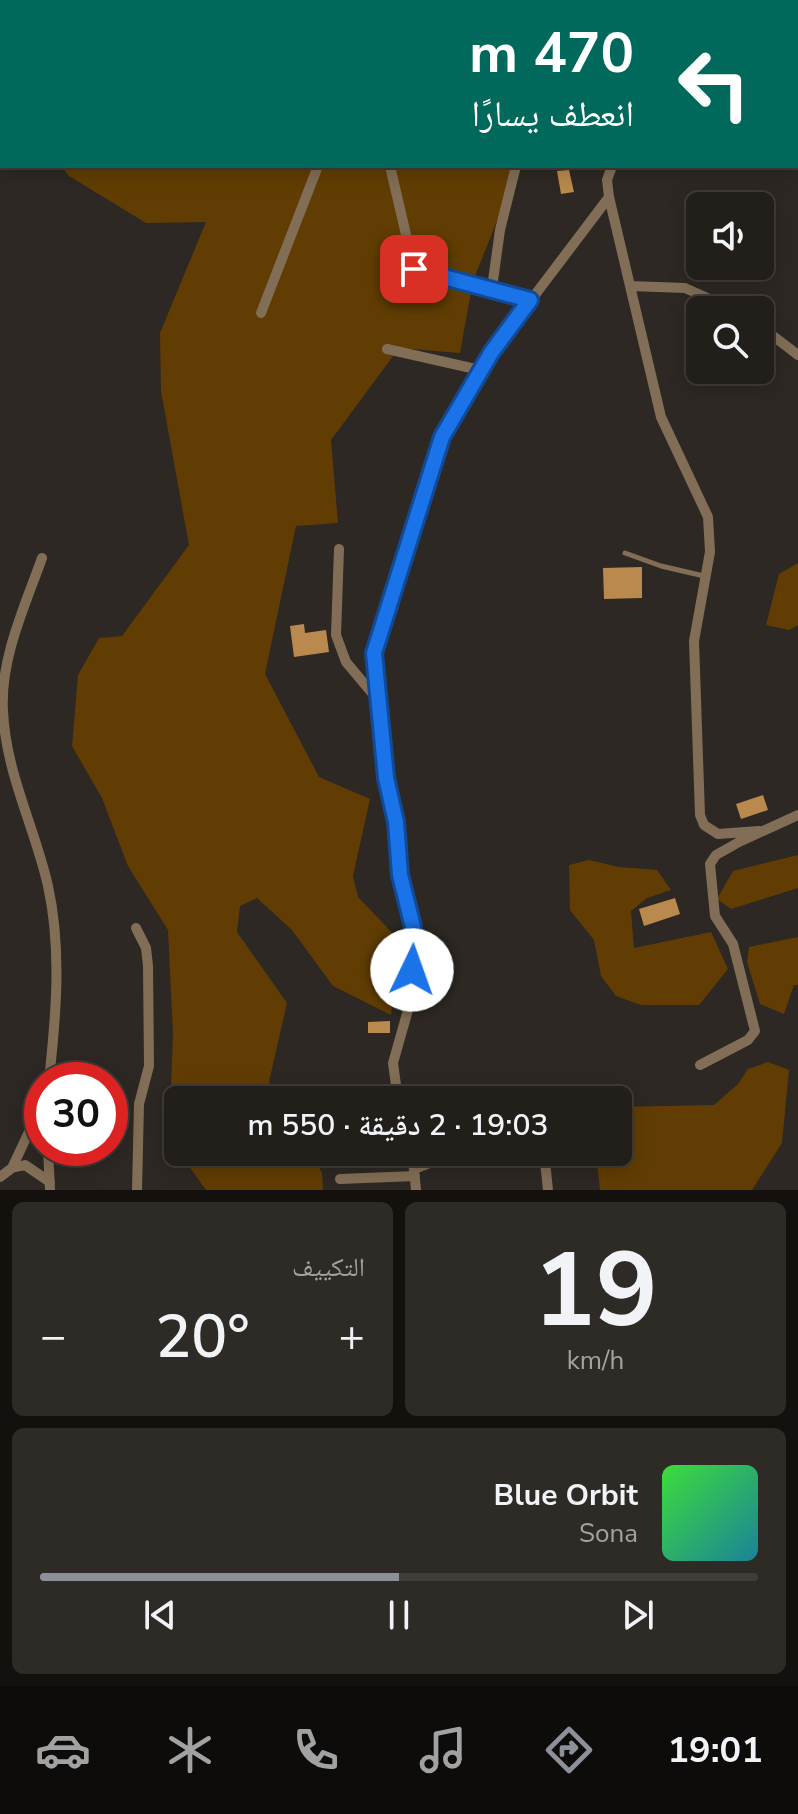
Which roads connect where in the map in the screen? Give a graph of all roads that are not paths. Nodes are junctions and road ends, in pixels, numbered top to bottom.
1 (317, 168) edge
2 (390, 168) edge
3 (516, 168) edge
4 (611, 168) edge
5 (609, 197) junction
6 (630, 286) junction
7 (492, 288) junction
8 (703, 296) edge
9 (530, 300) junction
10 (261, 313) dead end
11 (774, 337) edge
12 (387, 349) dead end
13 (798, 355) edge
14 (480, 370) junction
15 (339, 549) dead end
16 (625, 553) dead end
17 (42, 558) dead end
18 (706, 576) junction
19 (381, 705) junction
20 (798, 815) edge
21 (759, 831) junction
22 (136, 928) dead end
23 (50, 1062) edge
24 (700, 1065) dead end
25 (396, 1086) edge
26 (24, 1142) edge
27 (49, 1166) edge
28 (413, 1166) edge
29 (429, 1166) edge
30 (545, 1166) edge
31 (12, 1168) junction
32 (415, 1173) junction
33 (0, 1177) edge
34 (340, 1179) dead end
35 (50, 1186) edge
36 (137, 1190) edge
37 (416, 1190) edge
38 (548, 1190) edge

1 - 10 street
2 - 7 street
3 - 7 street
4 - 5 street
5 - 6 street
5 - 9 street
6 - 8 street
6 - 18 street
7 - 9 street
9 - 14 street
11 - 13 street
12 - 14 street
14 - 19 street
15 - 19 street
16 - 18 lane
17 - 23 street
18 - 21 street
19 - 25 street
20 - 21 street
21 - 24 street
22 - 36 street
26 - 31 street
27 - 35 street
28 - 32 street
29 - 32 street
30 - 38 street
31 - 33 street
31 - 35 street
32 - 34 street
32 - 37 street

